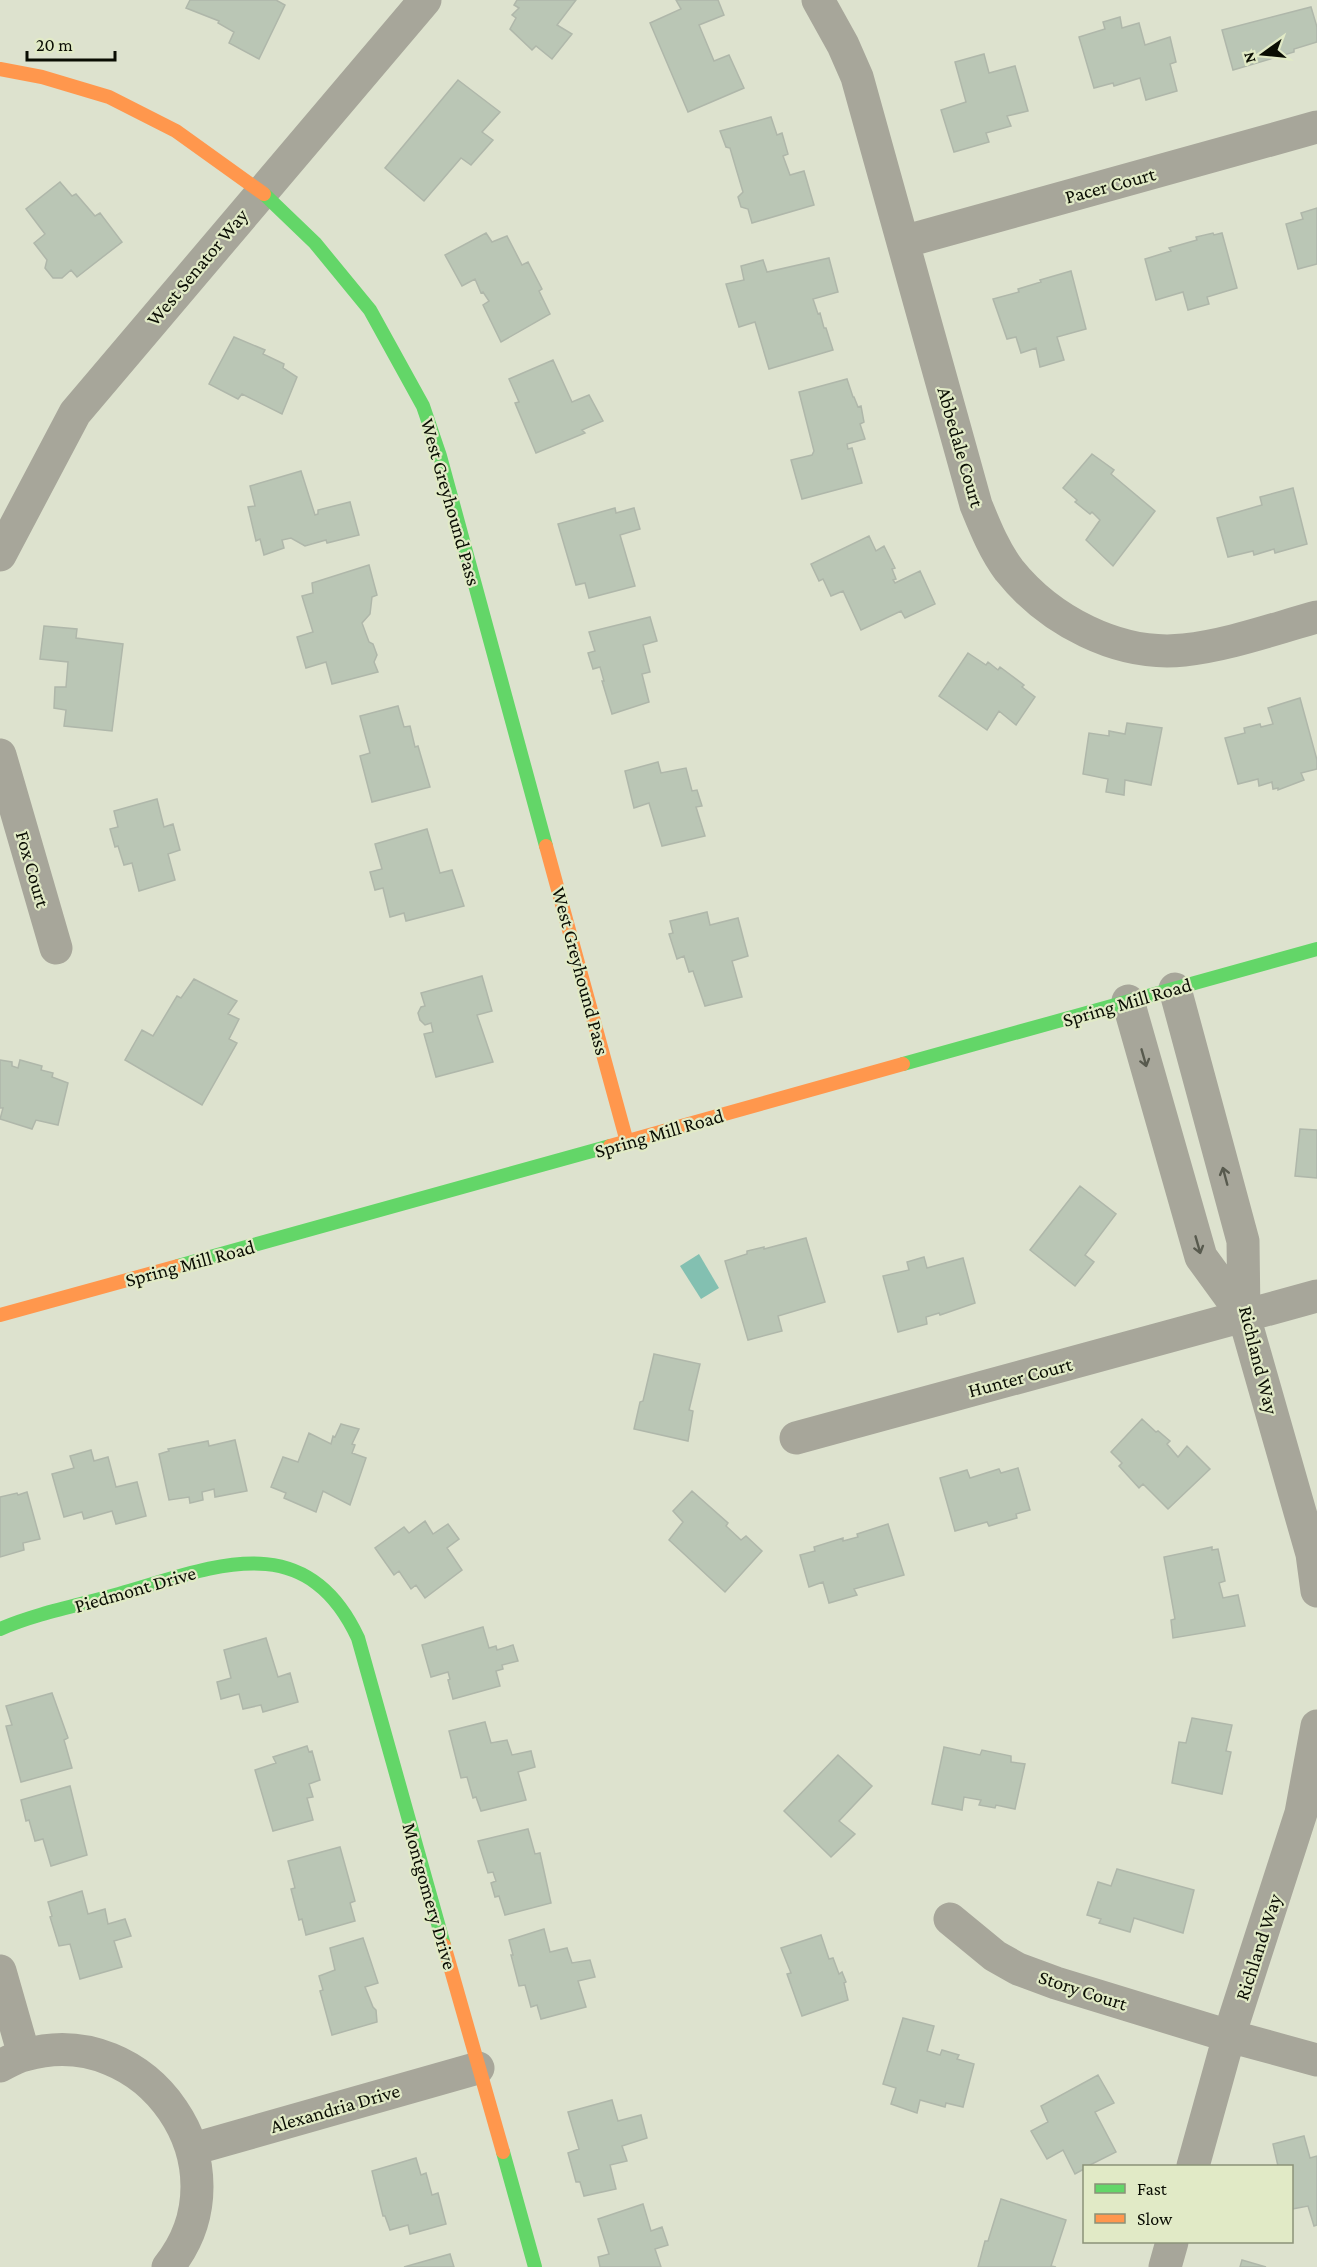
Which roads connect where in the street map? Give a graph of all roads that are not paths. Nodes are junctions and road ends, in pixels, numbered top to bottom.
1 (424, 0) edge
2 (818, 0) edge
3 (0, 69) edge
4 (1317, 128) edge
5 (261, 191) junction
6 (903, 242) junction
7 (0, 555) edge
8 (1317, 617) edge
9 (0, 755) edge
10 (56, 948) dead end
11 (1317, 949) edge
12 (1175, 988) junction
13 (1128, 1002) junction
14 (627, 1142) junction
15 (1317, 1296) edge
16 (0, 1315) edge
17 (1244, 1316) junction
18 (796, 1438) dead end
19 (273, 1565) joint
20 (1317, 1591) edge
21 (0, 1629) edge
22 (1317, 1726) edge
23 (950, 1920) dead end
24 (0, 1971) edge
25 (1229, 2036) junction
26 (12, 2060) edge
27 (1317, 2060) edge
28 (478, 2068) junction
29 (193, 2148) junction
30 (1193, 2165) edge
31 (1172, 2243) edge
32 (168, 2267) edge
33 (535, 2267) edge
34 (1165, 2267) edge

1 - 5 street, West Senator Way
2 - 6 street, Abbedale Court
3 - 5 street, West Greyhound Pass
4 - 6 street, Pacer Court
5 - 7 street, West Senator Way
5 - 14 street, West Greyhound Pass
6 - 8 street, Abbedale Court
9 - 10 street, Fox Court
11 - 12 street, Spring Mill Road
12 - 13 street, Spring Mill Road
17 -> 12 street, Richland Way
13 - 14 street, Spring Mill Road
13 -> 17 street
14 - 16 street, Spring Mill Road
15 - 17 street, Hunter Court
17 - 18 street, Hunter Court
17 - 20 street, Richland Way
19 - 21 street, Piedmont Drive
19 - 28 street, Montgomery Drive
22 - 25 street, Richland Way
23 - 25 street, Story Court
24 - 26 street
25 - 27 street, Story Court
25 - 30 street, Richland Way
26 - 29 street
28 - 29 street, Alexandria Drive
28 - 33 street, Montgomery Drive
29 - 32 street
31 - 34 street

